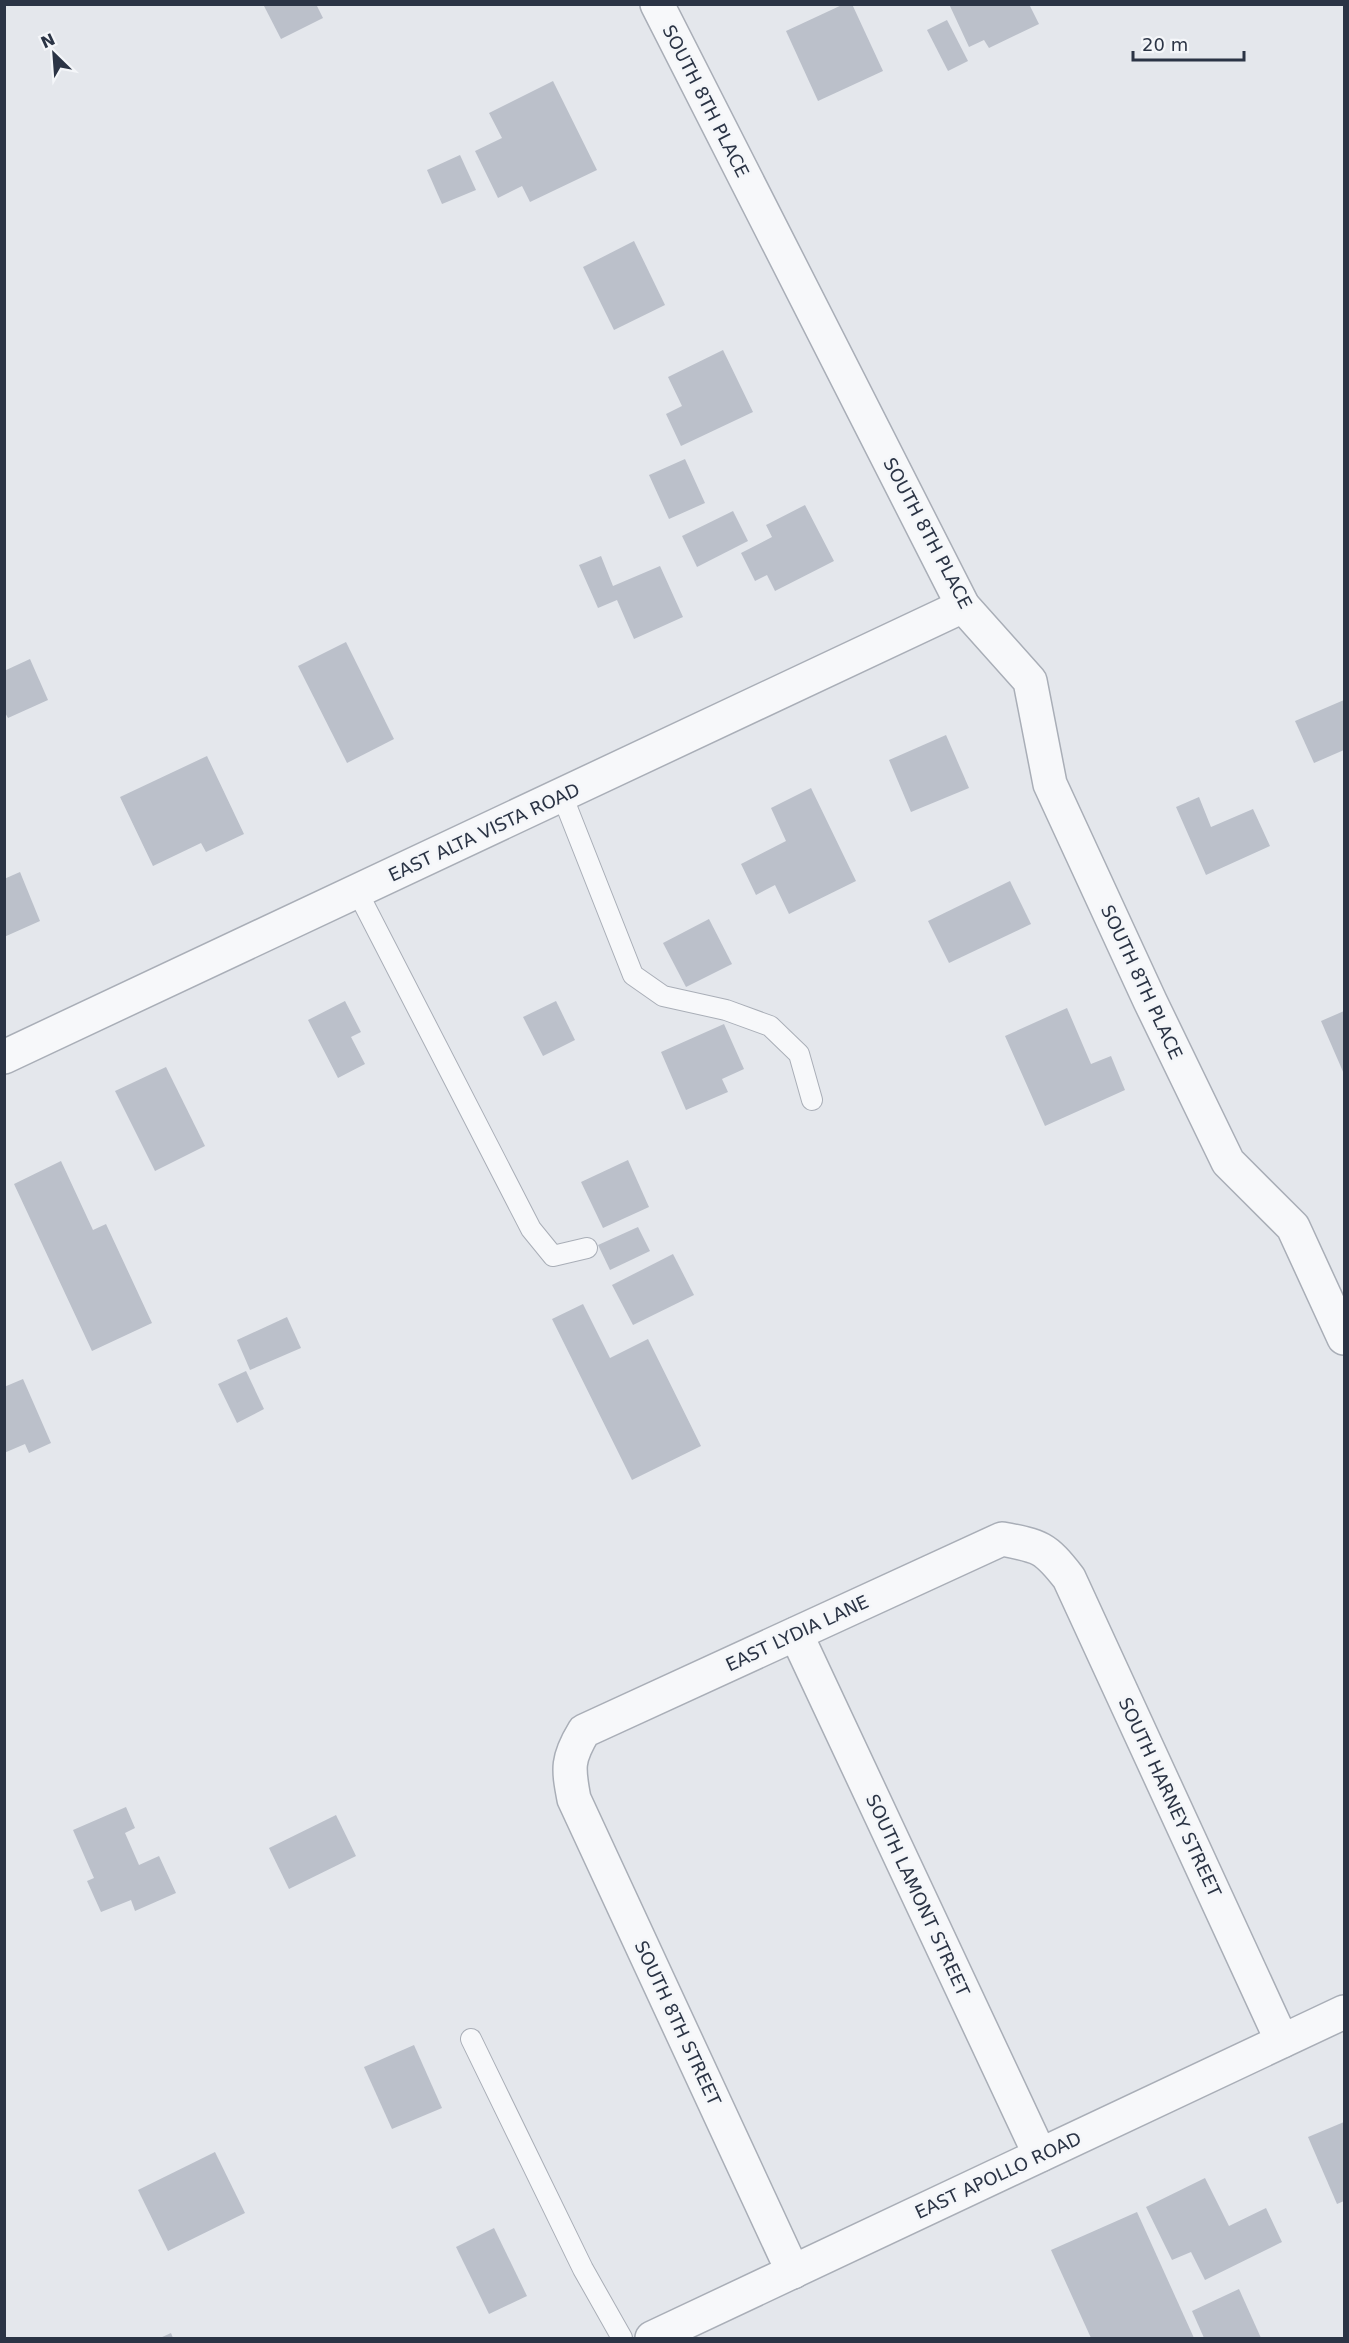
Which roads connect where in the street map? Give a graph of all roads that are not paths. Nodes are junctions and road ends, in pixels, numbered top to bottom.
1 (657, 4) edge
2 (963, 606) junction
3 (562, 795) junction
4 (357, 891) junction
5 (6, 1051) edge
6 (812, 1100) dead end
7 (587, 1248) dead end
8 (1344, 1338) edge
9 (1052, 1556) joint
10 (796, 1634) junction
11 (569, 1773) joint
12 (1344, 2012) edge
13 (471, 2039) dead end
14 (1282, 2041) junction
15 (1040, 2155) junction
16 (793, 2272) junction
17 (622, 2338) edge
18 (652, 2338) edge

1 - 2 street, SOUTH 8TH PLACE
2 - 3 street, EAST ALTA VISTA ROAD
2 - 8 street, SOUTH 8TH PLACE
3 - 4 street, EAST ALTA VISTA ROAD
3 - 6 lane
4 - 5 street, EAST ALTA VISTA ROAD
4 - 7 lane
9 - 10 street, EAST LYDIA LANE
9 - 14 street, SOUTH HARNEY STREET
10 - 11 street, EAST LYDIA LANE
10 - 15 street, SOUTH LAMONT STREET
11 - 16 street, SOUTH 8TH STREET
12 - 14 street, EAST APOLLO ROAD
13 - 17 lane
14 - 15 street, EAST APOLLO ROAD
15 - 16 street, EAST APOLLO ROAD
16 - 18 street, EAST APOLLO ROAD

